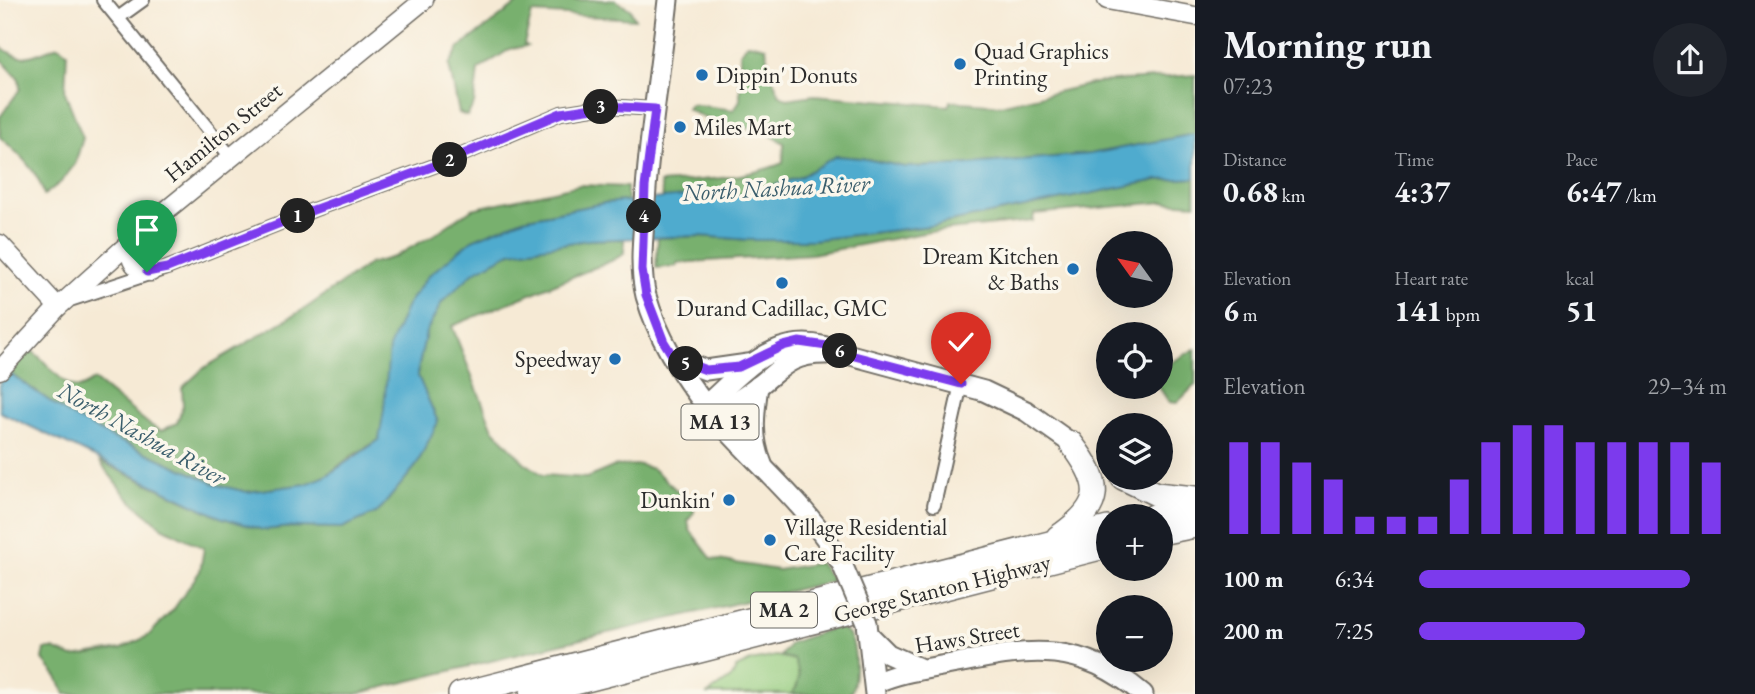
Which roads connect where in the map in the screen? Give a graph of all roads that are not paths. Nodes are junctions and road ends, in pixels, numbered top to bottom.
1 (103, 0) edge
2 (143, 0) edge
3 (425, 0) edge
4 (668, 0) edge
5 (1107, 0) edge
6 (1195, 16) edge
7 (118, 18) junction
8 (655, 109) junction
9 (231, 157) junction
10 (139, 235) junction
11 (0, 244) edge
12 (151, 272) junction
13 (58, 307) junction
14 (843, 353) junction
15 (674, 358) junction
16 (753, 362) junction
17 (0, 370) edge
18 (961, 384) junction
19 (758, 386) junction
20 (710, 410) junction
21 (1071, 443) junction
22 (1096, 459) edge
23 (764, 469) junction
24 (1148, 490) edge
25 (1195, 498) edge
26 (934, 505) dead end
27 (1195, 507) edge
28 (1173, 520) edge
29 (1173, 527) edge
30 (1195, 528) edge
31 (1096, 530) edge
32 (1051, 542) junction
33 (1096, 549) edge
34 (868, 629) junction
35 (919, 668) junction
36 (875, 689) edge
37 (460, 694) edge
38 (532, 694) edge
39 (1143, 694) edge

1 - 7 street
2 - 7 street
3 - 9 main road, Hamilton Street
4 - 8 main road, MA 13
5 - 6 main road
7 - 9 street
8 - 12 street
8 - 15 main road, MA 13
9 - 10 main road, Hamilton Street
10 - 12 main road
10 - 13 main road, Hamilton Street
11 - 13 main road
12 - 13 street
13 - 17 main road, Hamilton Street
14 - 16 main road
14 - 18 main road
14 - 19 main road
15 - 16 main road
15 - 20 main road, MA 13
16 - 20 main road
18 - 21 main road
18 - 26 street
19 - 20 main road
19 - 23 main road
20 - 23 main road, MA 13
21 - 22 highway
21 - 32 highway
23 - 34 main road, MA 13, bridge
24 - 25 highway
27 - 28 highway
29 - 30 highway
31 - 32 highway, George Stanton Highway / MA 2
32 - 37 highway, George Stanton Highway / MA 2
33 - 38 highway, George Stanton Highway / MA 2
34 - 35 main road
34 - 36 main road, MA 13
35 - 36 main road, Haws Street
35 - 39 main road, Haws Street

